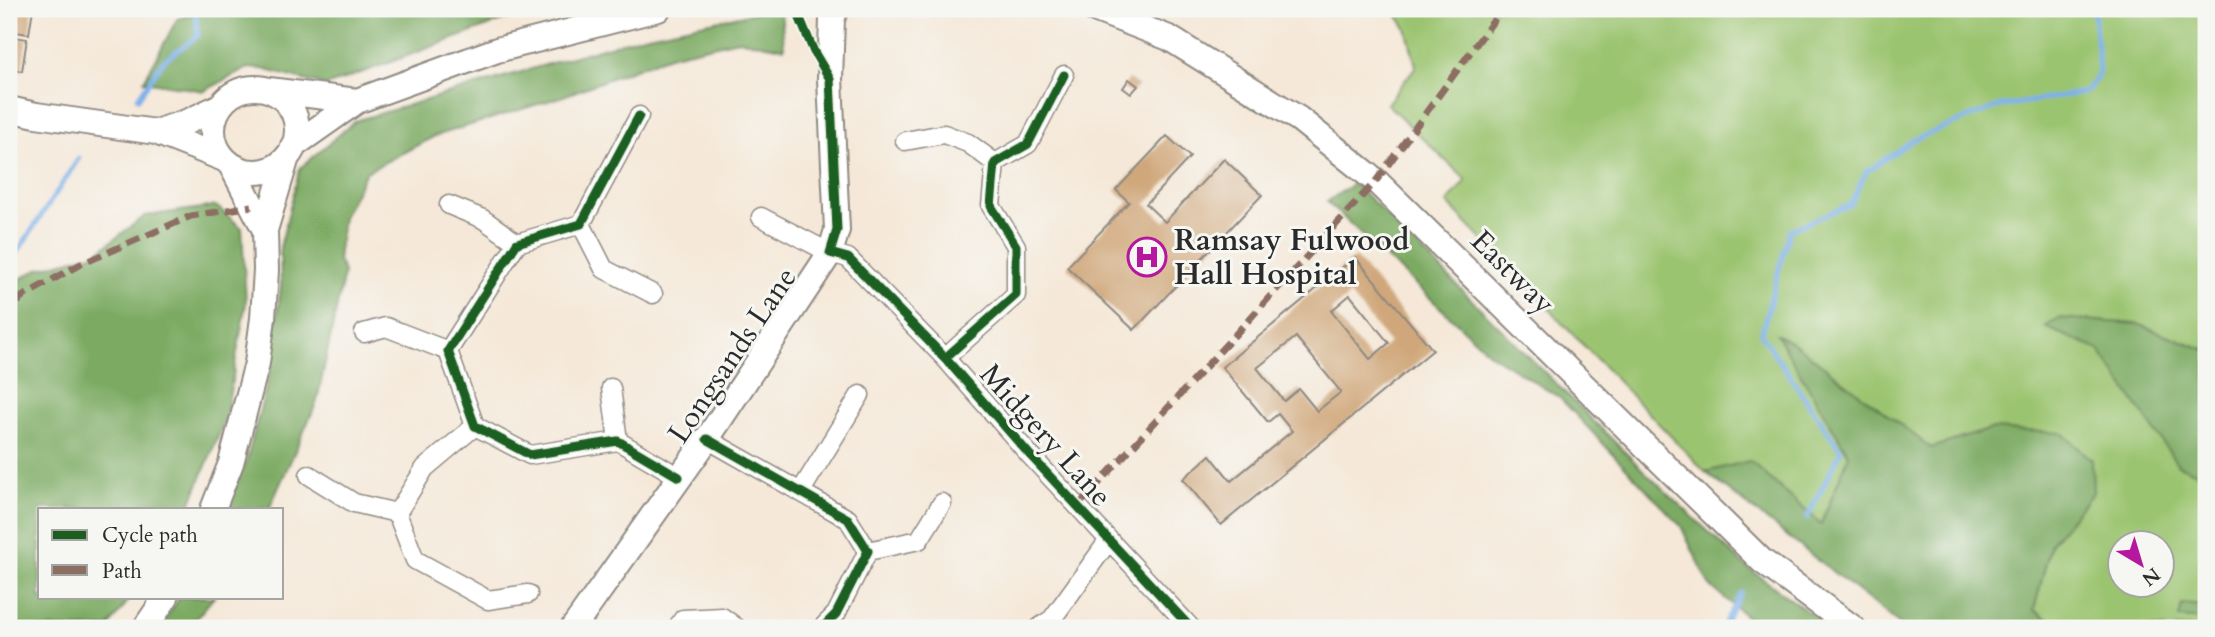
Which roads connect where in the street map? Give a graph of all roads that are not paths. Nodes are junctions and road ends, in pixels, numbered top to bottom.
1 (659, 9) edge
2 (1094, 9) edge
3 (831, 12) edge
4 (1064, 75) dead end
5 (269, 90) junction
6 (357, 101) junction
7 (220, 106) junction
8 (9, 109) edge
9 (639, 116) dead end
10 (156, 132) junction
11 (905, 141) dead end
12 (290, 151) junction
13 (228, 162) junction
14 (995, 163) junction
15 (449, 205) dead end
16 (761, 217) dead end
17 (581, 225) junction
18 (265, 230) junction
19 (517, 243) junction
20 (830, 253) junction
21 (653, 294) dead end
22 (364, 333) dead end
23 (449, 351) junction
24 (945, 358) junction
25 (611, 388) dead end
26 (860, 395) dead end
27 (475, 426) junction
28 (706, 439) junction
29 (618, 441) junction
30 (309, 475) dead end
31 (679, 477) junction
32 (801, 491) junction
33 (942, 503) dead end
34 (213, 508) edge
35 (397, 513) junction
36 (1109, 540) junction
37 (868, 551) junction
38 (528, 594) dead end
39 (165, 598) edge
40 (1051, 625) edge
41 (145, 628) edge
42 (573, 628) edge
43 (677, 628) edge
44 (737, 628) edge
45 (822, 628) edge
46 (1191, 628) edge
47 (1853, 628) edge

1 - 6 main road
2 - 47 main road, Eastway
3 - 20 main road, Longsands Lane
4 - 14 street
5 - 6 main road
5 - 7 main road
5 - 12 main road
6 - 12 main road
7 - 10 main road
7 - 13 main road
8 - 10 main road
9 - 17 street
10 - 13 main road
11 - 14 street
12 - 13 main road
12 - 18 main road
13 - 18 main road
14 - 24 street
15 - 19 street
16 - 20 street, Midgery Lane
17 - 19 street
17 - 21 street
18 - 34 main road
19 - 23 street
20 - 24 street, Midgery Lane
20 - 28 main road, Longsands Lane
22 - 23 street
23 - 27 street
24 - 36 street, Midgery Lane
25 - 29 street
26 - 32 street
27 - 29 street
27 - 35 street
28 - 31 main road, Longsands Lane
28 - 32 street
29 - 31 street
30 - 35 street
31 - 42 main road, Longsands Lane
32 - 37 street
33 - 37 street
35 - 38 street
36 - 40 street
36 - 46 street, Midgery Lane
37 - 45 street
39 - 41 main road
43 - 44 street

